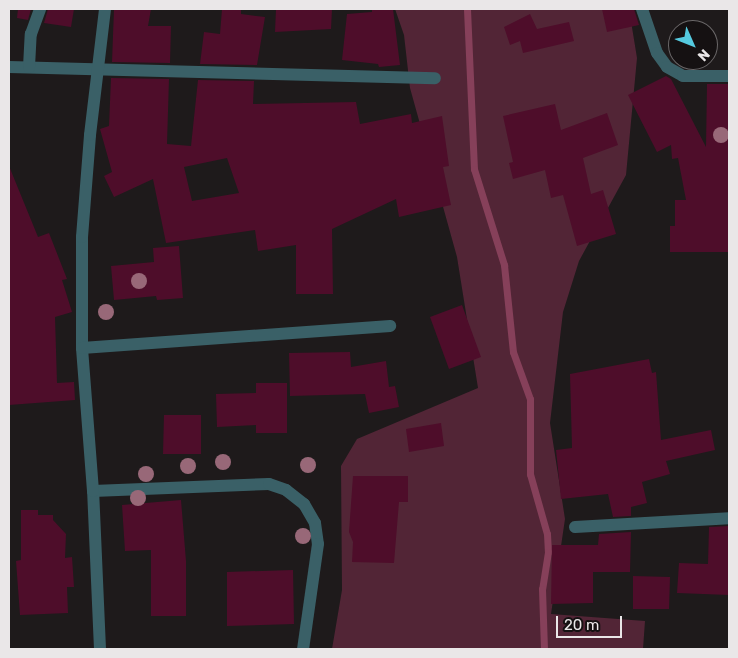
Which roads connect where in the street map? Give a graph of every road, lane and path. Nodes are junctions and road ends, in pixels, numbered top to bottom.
1 (40, 9) edge
2 (105, 9) edge
3 (642, 9) edge
4 (9, 67) edge
5 (29, 67) junction
6 (98, 70) junction
7 (729, 76) edge
8 (435, 78) dead end
9 (390, 326) dead end
10 (82, 348) junction
11 (93, 491) junction
12 (729, 518) edge
13 (575, 527) dead end
14 (100, 649) edge
15 (303, 649) edge

1 - 5 street
2 - 6 street
3 - 7 street
4 - 5 street
5 - 6 street
6 - 8 street
6 - 10 street
9 - 10 street
10 - 11 street
11 - 14 street
11 - 15 street
12 - 13 street

